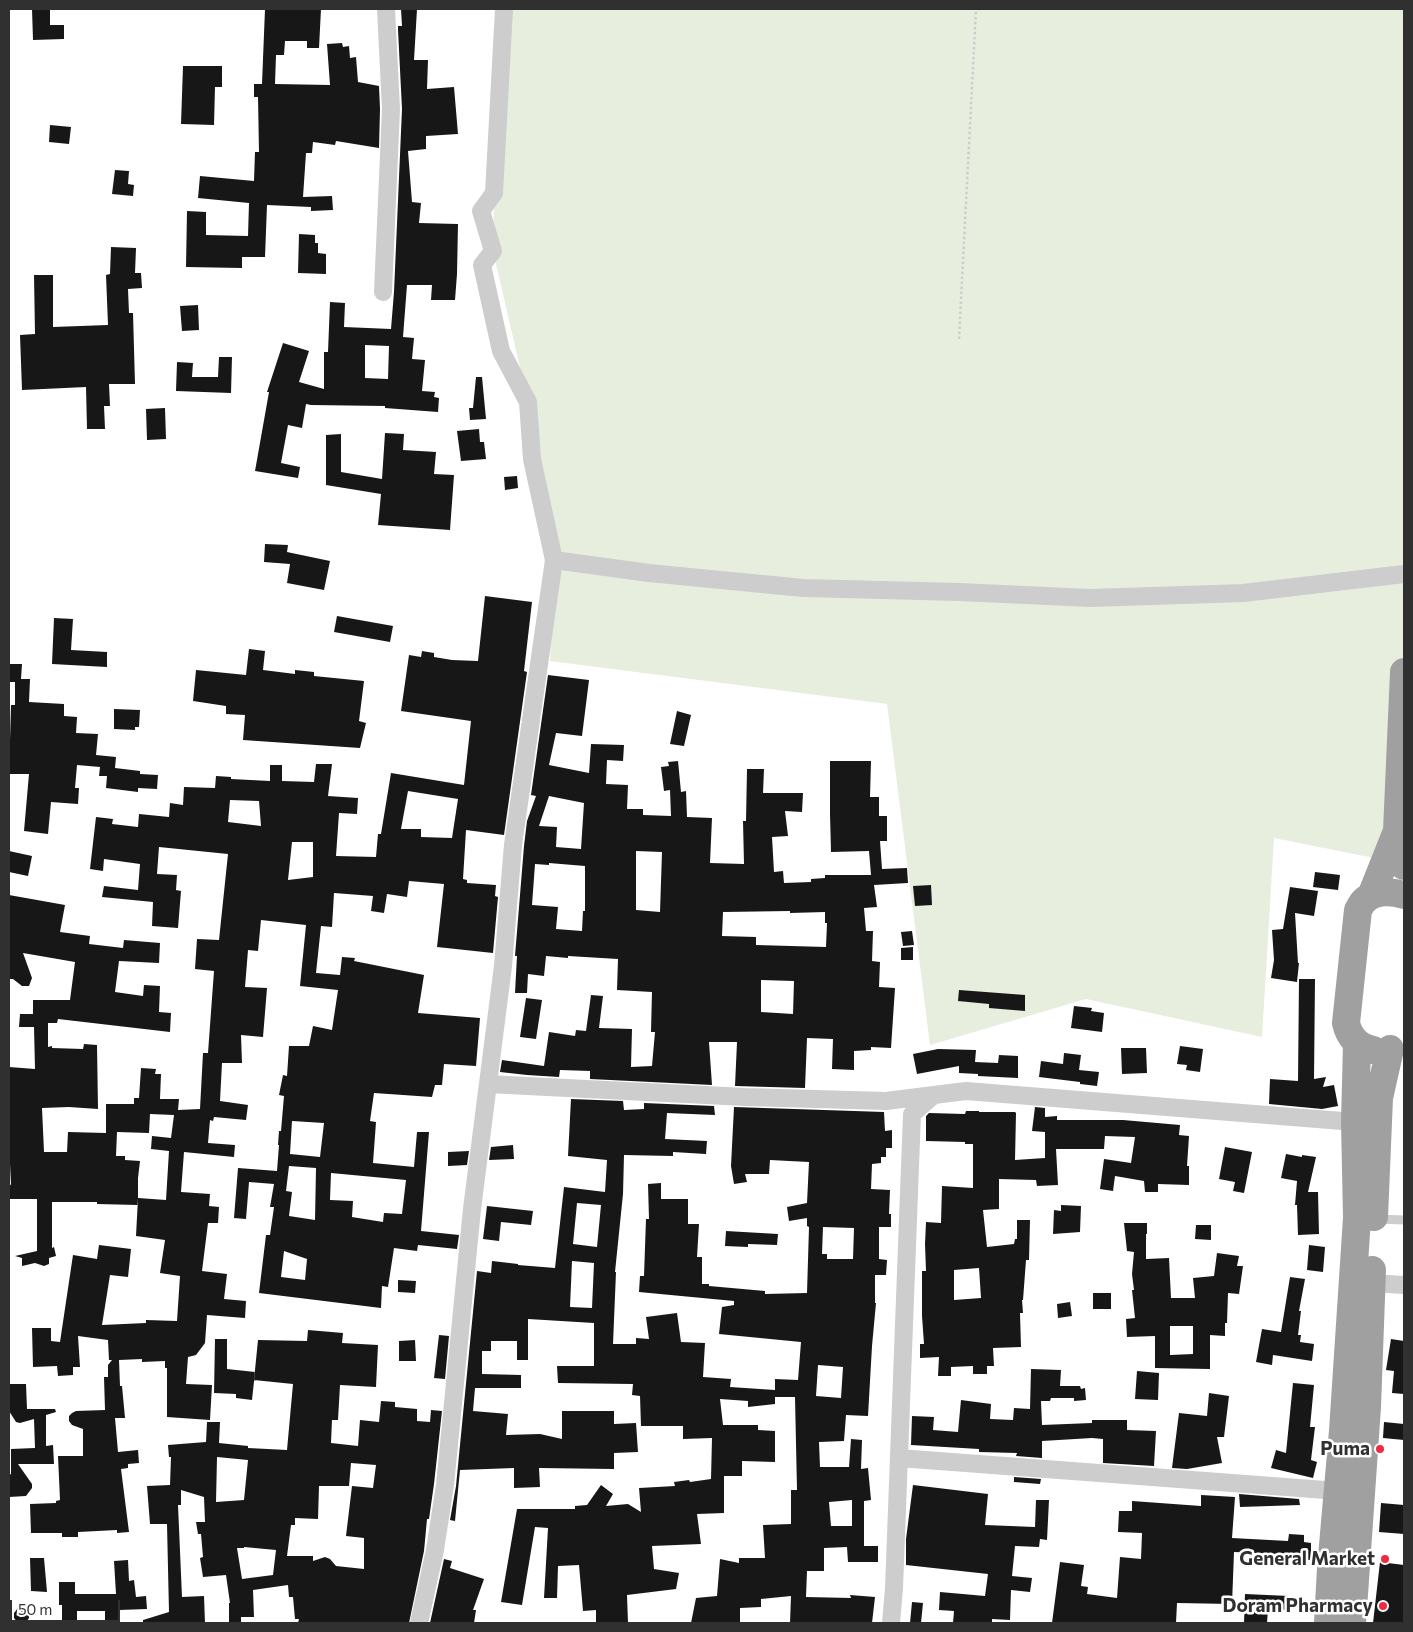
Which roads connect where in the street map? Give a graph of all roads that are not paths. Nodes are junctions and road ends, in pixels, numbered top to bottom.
1 (386, 9) edge
2 (504, 9) edge
3 (383, 292) dead end
4 (554, 560) junction
5 (1404, 574) edge
6 (1404, 672) edge
7 (1397, 831) junction
8 (1404, 866) edge
9 (1404, 895) edge
10 (1372, 896) junction
11 (1357, 1043) junction
12 (1397, 1045) edge
13 (488, 1084) junction
14 (934, 1095) junction
15 (1355, 1122) junction
16 (1374, 1219) junction
17 (1404, 1220) edge
18 (1371, 1283) junction
19 (1404, 1285) edge
20 (899, 1458) junction
21 (1339, 1492) junction
22 (419, 1623) edge
23 (891, 1623) edge
24 (1328, 1623) edge
25 (1352, 1623) edge

1 - 3 street
2 - 4 street
4 - 5 street
4 - 13 street
6 - 7 highway
7 - 8 highway
7 - 10 highway
9 - 10 highway
10 - 11 highway
11 - 12 highway
11 - 15 highway
12 - 16 highway
13 - 14 street
13 - 22 street
14 - 15 street
14 - 20 street
15 - 21 highway
16 - 17 lane
16 - 18 highway
18 - 19 street
18 - 25 highway
20 - 21 street
20 - 23 street
21 - 24 highway

